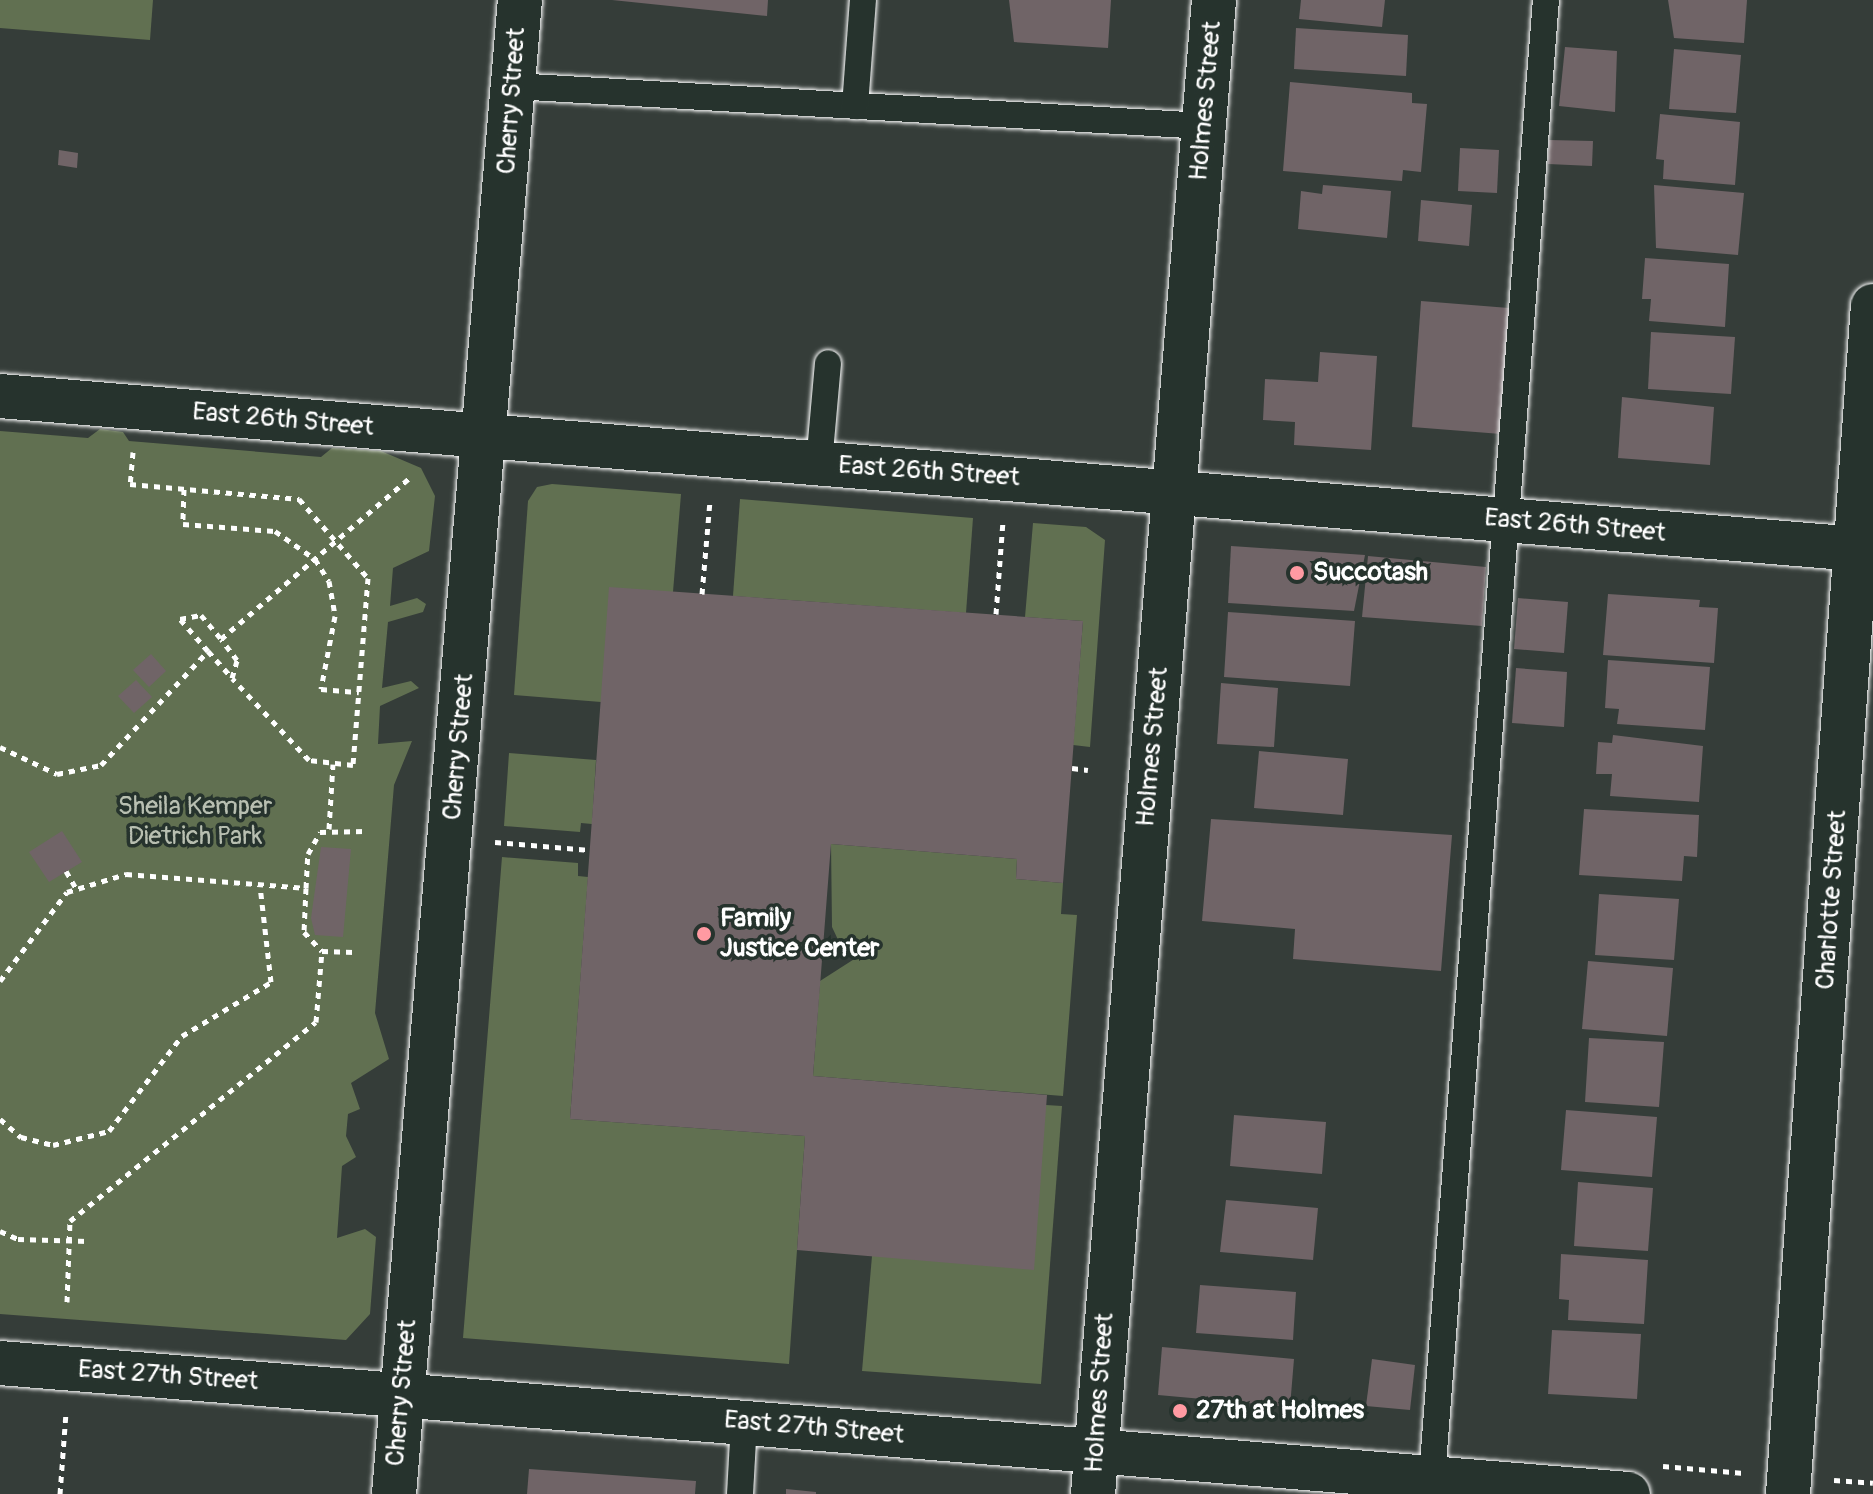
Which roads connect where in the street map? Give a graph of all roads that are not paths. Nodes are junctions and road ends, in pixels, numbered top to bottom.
1 (520, 0) edge
2 (863, 0) edge
3 (1214, 0) edge
4 (1546, 0) edge
5 (513, 86) junction
6 (855, 106) junction
7 (1204, 126) junction
8 (1873, 306) edge
9 (828, 363) dead end
10 (0, 396) edge
11 (486, 439) junction
12 (819, 464) junction
13 (1174, 491) junction
14 (1507, 521) junction
15 (1858, 549) junction
16 (0, 1363) edge
17 (402, 1393) junction
18 (744, 1422) junction
19 (1094, 1473) edge
20 (1432, 1486) edge
21 (394, 1494) edge
22 (740, 1494) edge
23 (1628, 1494) edge
24 (1788, 1494) edge

1 - 5 street, Cherry Street
2 - 6 lane
3 - 7 street, Holmes Street
4 - 14 lane
5 - 6 lane
5 - 11 street, Cherry Street
6 - 7 lane
7 - 13 street, Holmes Street
8 - 15 street, Charlotte Street
9 - 12 lane
10 - 11 street, East 26th Street
11 - 12 street, East 26th Street
11 - 17 street, Cherry Street
12 - 13 street, East 26th Street
13 - 14 street, East 26th Street
13 - 19 street, Holmes Street
14 - 15 street, East 26th Street
14 - 20 lane
15 - 24 street, Charlotte Street
16 - 17 street, East 27th Street
17 - 18 street, East 27th Street
17 - 21 street, Cherry Street
18 - 19 street, East 27th Street
18 - 22 lane
19 - 20 street, East 27th Street
20 - 23 street, East 27th Street

